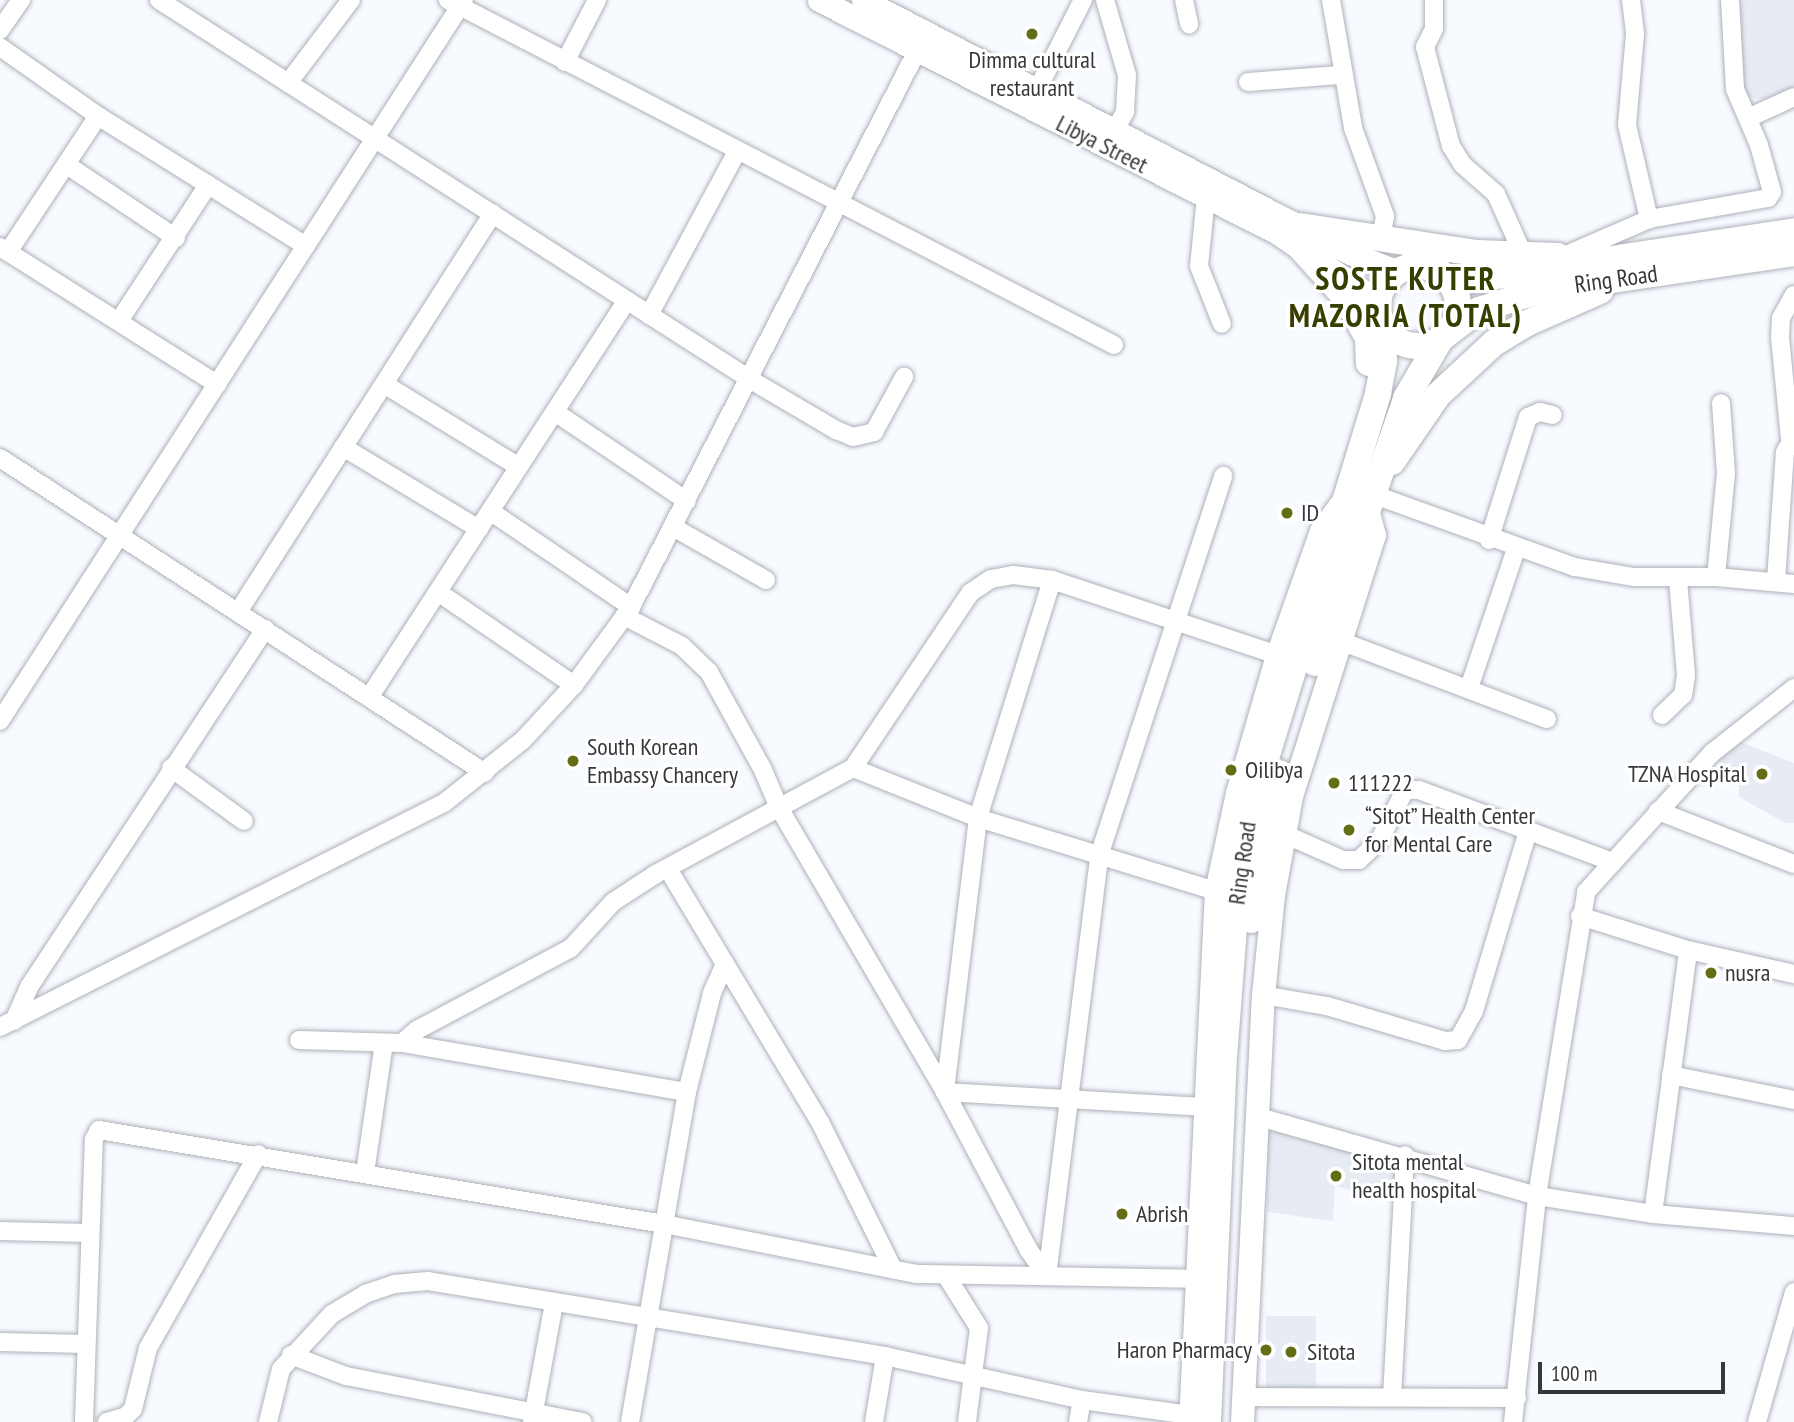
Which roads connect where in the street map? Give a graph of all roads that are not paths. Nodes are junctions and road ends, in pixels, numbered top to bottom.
1 (21, 0) edge
2 (159, 0) edge
3 (351, 0) edge
4 (597, 0) edge
5 (819, 0) edge
6 (863, 0) edge
7 (1083, 0) edge
8 (1105, 0) edge
9 (1184, 0) edge
10 (1331, 0) edge
11 (1434, 0) edge
12 (1630, 0) edge
13 (1730, 0) edge
14 (457, 3) edge
15 (1189, 24) dead end
16 (0, 30) edge
17 (0, 47) edge
18 (917, 51) junction
19 (565, 62) junction
20 (1340, 75) junction
21 (1248, 82) dead end
22 (288, 83) junction
23 (1033, 97) junction
24 (1794, 97) edge
25 (99, 116) junction
26 (1750, 117) junction
27 (1114, 132) junction
28 (375, 139) junction
29 (738, 150) junction
30 (67, 165) junction
31 (208, 185) junction
32 (1206, 197) junction
33 (838, 201) junction
34 (493, 215) junction
35 (1650, 219) junction
36 (1794, 232) edge
37 (1300, 237) junction
38 (176, 238) junction
39 (1381, 239) junction
40 (306, 246) junction
41 (4, 250) edge
42 (1794, 253) edge
43 (1523, 254) junction
44 (1564, 256) junction
45 (1605, 258) junction
46 (1396, 271) junction
47 (1634, 276) junction
48 (1452, 283) junction
49 (1794, 295) edge
50 (627, 301) junction
51 (1380, 313) junction
52 (649, 315) junction
53 (120, 321) junction
54 (1222, 324) dead end
55 (1444, 336) junction
56 (1114, 345) dead end
57 (904, 377) dead end
58 (751, 380) junction
59 (217, 384) junction
60 (384, 384) junction
61 (1721, 403) dead end
62 (555, 412) junction
63 (1553, 415) dead end
64 (1366, 434) junction
65 (1792, 438) edge
66 (344, 447) junction
67 (0, 458) edge
68 (519, 467) junction
69 (1223, 476) dead end
70 (1366, 496) junction
71 (687, 501) junction
72 (490, 511) junction
73 (1788, 526) edge
74 (673, 527) junction
75 (479, 529) junction
76 (121, 534) junction
77 (1489, 540) junction
78 (1516, 549) junction
79 (1716, 577) junction
80 (1678, 579) junction
81 (766, 580) dead end
82 (1052, 580) junction
83 (1785, 582) edge
84 (438, 592) junction
85 (628, 611) junction
86 (238, 612) junction
87 (1173, 621) junction
88 (265, 629) junction
89 (1343, 642) junction
90 (1277, 655) junction
91 (574, 685) junction
92 (1469, 688) junction
93 (1794, 688) edge
94 (370, 696) junction
95 (1662, 715) dead end
96 (1547, 719) dead end
97 (0, 721) edge
98 (171, 768) junction
99 (853, 768) junction
100 (485, 773) junction
101 (778, 806) junction
102 (1658, 811) junction
103 (978, 818) junction
104 (244, 821) dead end
105 (1528, 831) junction
106 (1282, 833) junction
107 (1100, 853) junction
108 (1610, 860) junction
109 (1794, 864) edge
110 (668, 869) junction
111 (1216, 891) junction
112 (1580, 916) junction
113 (1688, 950) junction
114 (725, 964) junction
115 (1794, 974) edge
116 (1263, 995) junction
117 (7, 1024) edge
118 (299, 1040) dead end
119 (384, 1043) junction
120 (402, 1043) junction
121 (1671, 1075) junction
122 (687, 1092) junction
123 (945, 1092) junction
124 (1067, 1099) junction
125 (1794, 1100) edge
126 (1203, 1107) junction
127 (1256, 1116) junction
128 (258, 1154) junction
129 (1405, 1155) junction
130 (365, 1173) junction
131 (1537, 1196) junction
132 (1653, 1214) junction
133 (664, 1224) junction
134 (1794, 1226) edge
135 (0, 1231) edge
136 (90, 1233) junction
137 (892, 1267) junction
138 (1047, 1276) junction
139 (947, 1277) junction
140 (1198, 1279) junction
141 (1794, 1292) edge
142 (554, 1303) junction
143 (649, 1316) junction
144 (0, 1342) edge
145 (86, 1345) junction
146 (291, 1355) junction
147 (885, 1356) junction
148 (975, 1377) junction
149 (1242, 1397) junction
150 (1392, 1397) junction
151 (1517, 1398) junction
152 (1082, 1401) junction
153 (533, 1417) edge
154 (1196, 1420) edge
155 (84, 1422) edge
156 (107, 1422) edge
157 (268, 1422) edge
158 (583, 1422) edge
159 (630, 1422) edge
160 (874, 1422) edge
161 (967, 1422) edge
162 (1078, 1422) edge
163 (1225, 1422) edge
164 (1242, 1422) edge
165 (1513, 1422) edge
166 (1757, 1422) edge

1 - 16 street
2 - 22 street
3 - 22 street
4 - 19 street
5 - 18 main road, Libya Street
6 - 23 main road, Libya Street
7 - 23 street
8 - 27 street
9 - 15 street
10 - 20 street
11 - 43 street
12 - 35 street
13 - 26 street
14 - 19 street
14 - 28 street
17 - 25 street
18 - 23 main road, Libya Street
18 - 33 street
19 - 29 street
20 - 21 street
20 - 39 street
22 - 28 street
23 - 27 main road, Libya Street
23 - 32 main road, Libya Street
24 - 26 street
25 - 30 street
25 - 31 street
26 - 35 street
27 - 37 main road, Libya Street
28 - 34 street
28 - 40 street
29 - 33 street
29 - 52 street
30 - 38 street
30 - 41 street
31 - 38 street
31 - 40 street
32 - 37 main road, Libya Street
32 - 54 street
33 - 56 street
33 - 58 street
34 - 50 street
34 - 60 street
35 - 44 street
36 - 45 highway, Ring Road
37 - 39 highway
37 - 46 main road, Libya Street
37 - 51 main road, Libya Street
37 - 64 highway
38 - 53 street
39 - 43 highway
40 - 59 street
41 - 53 street
42 - 47 highway, Ring Road
43 - 44 highway
44 - 45 highway
45 - 48 highway, Ring Road
46 - 48 highway
46 - 51 highway
47 - 55 highway, Ring Road
47 - 70 highway
48 - 55 highway
49 - 65 street
50 - 52 street
50 - 62 street
51 - 55 highway
51 - 64 highway, Ring Road
52 - 58 street
53 - 59 street
55 - 70 highway, Ring Road
57 - 58 street
58 - 71 street
59 - 76 street
60 - 66 street
60 - 68 street
61 - 79 street
62 - 68 street
62 - 71 street
63 - 77 street
64 - 70 highway, Ring Road
65 - 73 street
66 - 75 street
66 - 86 street
67 - 76 street
68 - 72 street
69 - 87 street
70 - 77 street
70 - 89 main road
70 - 90 main road
70 - 154 highway, Ring Road
70 - 163 highway, Ring Road
71 - 74 street
72 - 75 street
72 - 85 street
73 - 83 street
74 - 81 street
74 - 85 street
75 - 84 street
76 - 86 street
76 - 97 street
77 - 78 street
78 - 80 street
78 - 92 street
79 - 80 street
79 - 83 street
80 - 95 street
82 - 87 street
82 - 99 street
82 - 103 street
84 - 91 street
84 - 94 street
85 - 91 street
85 - 101 street
86 - 88 street
87 - 90 street
87 - 107 street
88 - 94 street
88 - 98 street
89 - 92 street
89 - 106 main road
90 - 111 main road
91 - 100 street
92 - 96 street
93 - 102 street
94 - 100 street
98 - 104 street
98 - 117 street
99 - 101 street
99 - 103 street
100 - 117 street
101 - 110 street
101 - 123 street
102 - 108 street
102 - 109 street
103 - 107 street
103 - 123 street
105 - 106 street
105 - 108 street
105 - 116 street
106 - 116 main road
107 - 111 street
107 - 124 street
108 - 112 street
110 - 114 street
110 - 120 street
111 - 126 main road
112 - 113 street
112 - 131 street
113 - 115 street
113 - 121 street
114 - 122 street
114 - 137 street
116 - 127 main road
118 - 119 street
119 - 120 street
119 - 130 street
120 - 122 street
121 - 125 street
121 - 132 street
122 - 133 street
123 - 124 street
123 - 138 street
124 - 126 street
124 - 138 street
126 - 140 main road
127 - 129 street
127 - 149 main road
128 - 130 street
128 - 136 street
128 - 156 street
129 - 131 street
129 - 150 street
130 - 133 street
131 - 132 street
131 - 151 street
132 - 134 street
133 - 137 street
133 - 143 street
135 - 136 street
136 - 145 street
137 - 139 street
138 - 139 street
138 - 140 street
139 - 148 street
140 - 154 main road
141 - 166 street
142 - 143 street
142 - 146 street
142 - 153 street
143 - 147 street
143 - 159 street
144 - 145 street
145 - 155 street
146 - 153 street
146 - 157 street
147 - 148 street
147 - 160 street
148 - 152 street
148 - 161 street
149 - 150 street
149 - 164 main road
150 - 151 street
151 - 165 street
152 - 154 street
152 - 162 street
153 - 158 street

